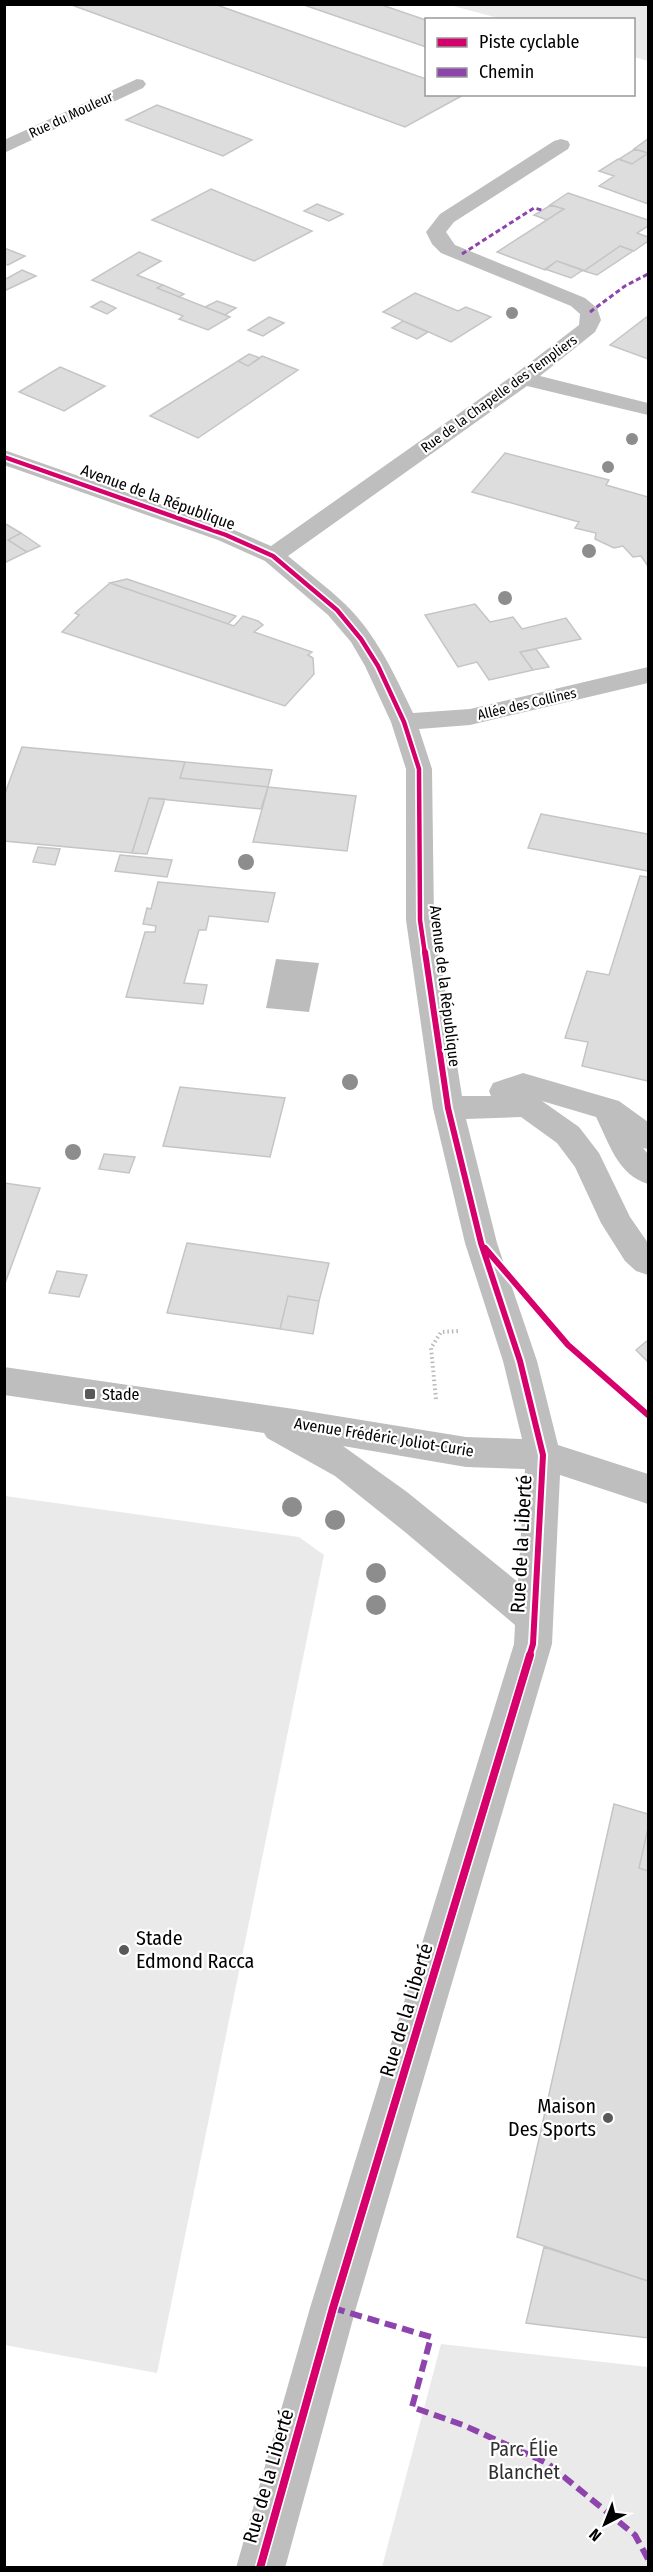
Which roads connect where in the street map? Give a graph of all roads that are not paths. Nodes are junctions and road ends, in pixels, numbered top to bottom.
1 (137, 84) dead end
2 (561, 145) dead end
3 (4, 147) edge
4 (523, 379) junction
5 (648, 409) edge
6 (4, 457) edge
7 (273, 556) junction
8 (642, 683) edge
9 (404, 722) junction
10 (448, 1108) junction
11 (608, 1110) junction
12 (648, 1138) edge
13 (648, 1172) edge
14 (648, 1262) edge
15 (4, 1382) edge
16 (261, 1419) junction
17 (543, 1455) junction
18 (648, 1489) edge
19 (533, 1617) junction
20 (260, 2568) edge

1 - 3 street, Rue du Mouleur
2 - 4 street, Rue de la Chapelle des Templiers
4 - 5 street
4 - 7 street, Rue de la Chapelle des Templiers
6 - 7 street, Avenue de la République
7 - 9 street, Avenue de la République
8 - 9 street, Allée des Collines
9 - 10 street, Avenue de la République
10 - 11 street
10 - 14 street
10 - 17 street, Avenue de la République
11 - 12 street
11 - 13 street
15 - 16 street, Avenue Frédéric Joliot-Curie
16 - 17 street, Avenue Frédéric Joliot-Curie
16 - 19 street, Avenue Frédéric Joliot-Curie
17 - 18 street
17 - 19 street, Rue de la Liberté
19 - 20 street, Rue de la Liberté

